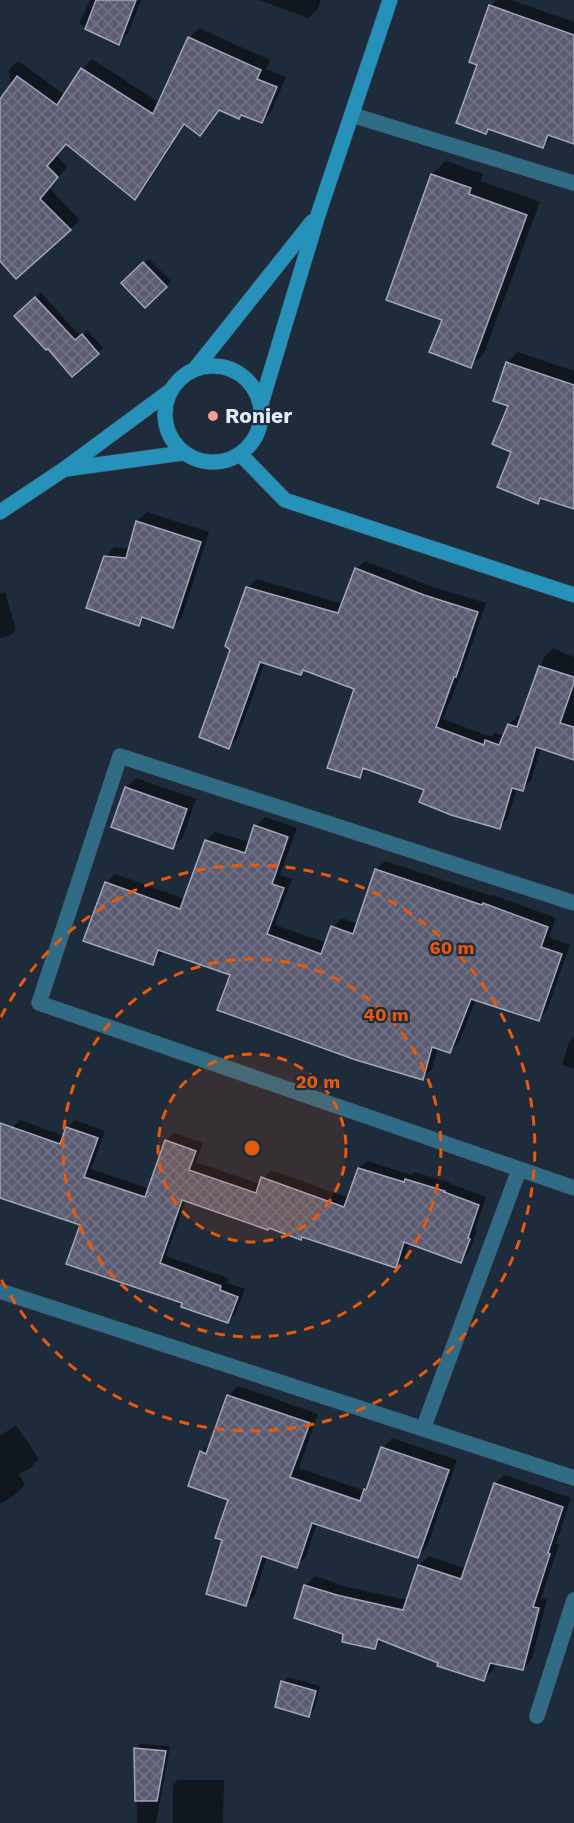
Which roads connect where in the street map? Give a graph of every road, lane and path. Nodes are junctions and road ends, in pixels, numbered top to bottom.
1 (390, 0) edge
2 (351, 115) junction
3 (574, 183) edge
4 (318, 215) junction
5 (195, 369) junction
6 (170, 391) junction
7 (261, 404) junction
8 (183, 453) junction
9 (241, 455) junction
10 (63, 470) junction
11 (0, 512) edge
12 (574, 596) edge
13 (574, 903) edge
14 (519, 1170) junction
15 (574, 1188) edge
16 (0, 1291) edge
17 (423, 1429) junction
18 (574, 1478) edge
19 (574, 1600) edge
20 (537, 1716) dead end

1 - 2 street
2 - 3 street
2 - 4 street
4 - 5 street
4 - 7 street
5 - 6 street
5 - 7 street
6 - 8 street
6 - 10 street
7 - 9 street
8 - 9 street
8 - 10 street
9 - 12 street
10 - 11 street
13 - 14 street
14 - 15 street
14 - 17 street
16 - 17 street
17 - 18 street
19 - 20 street

